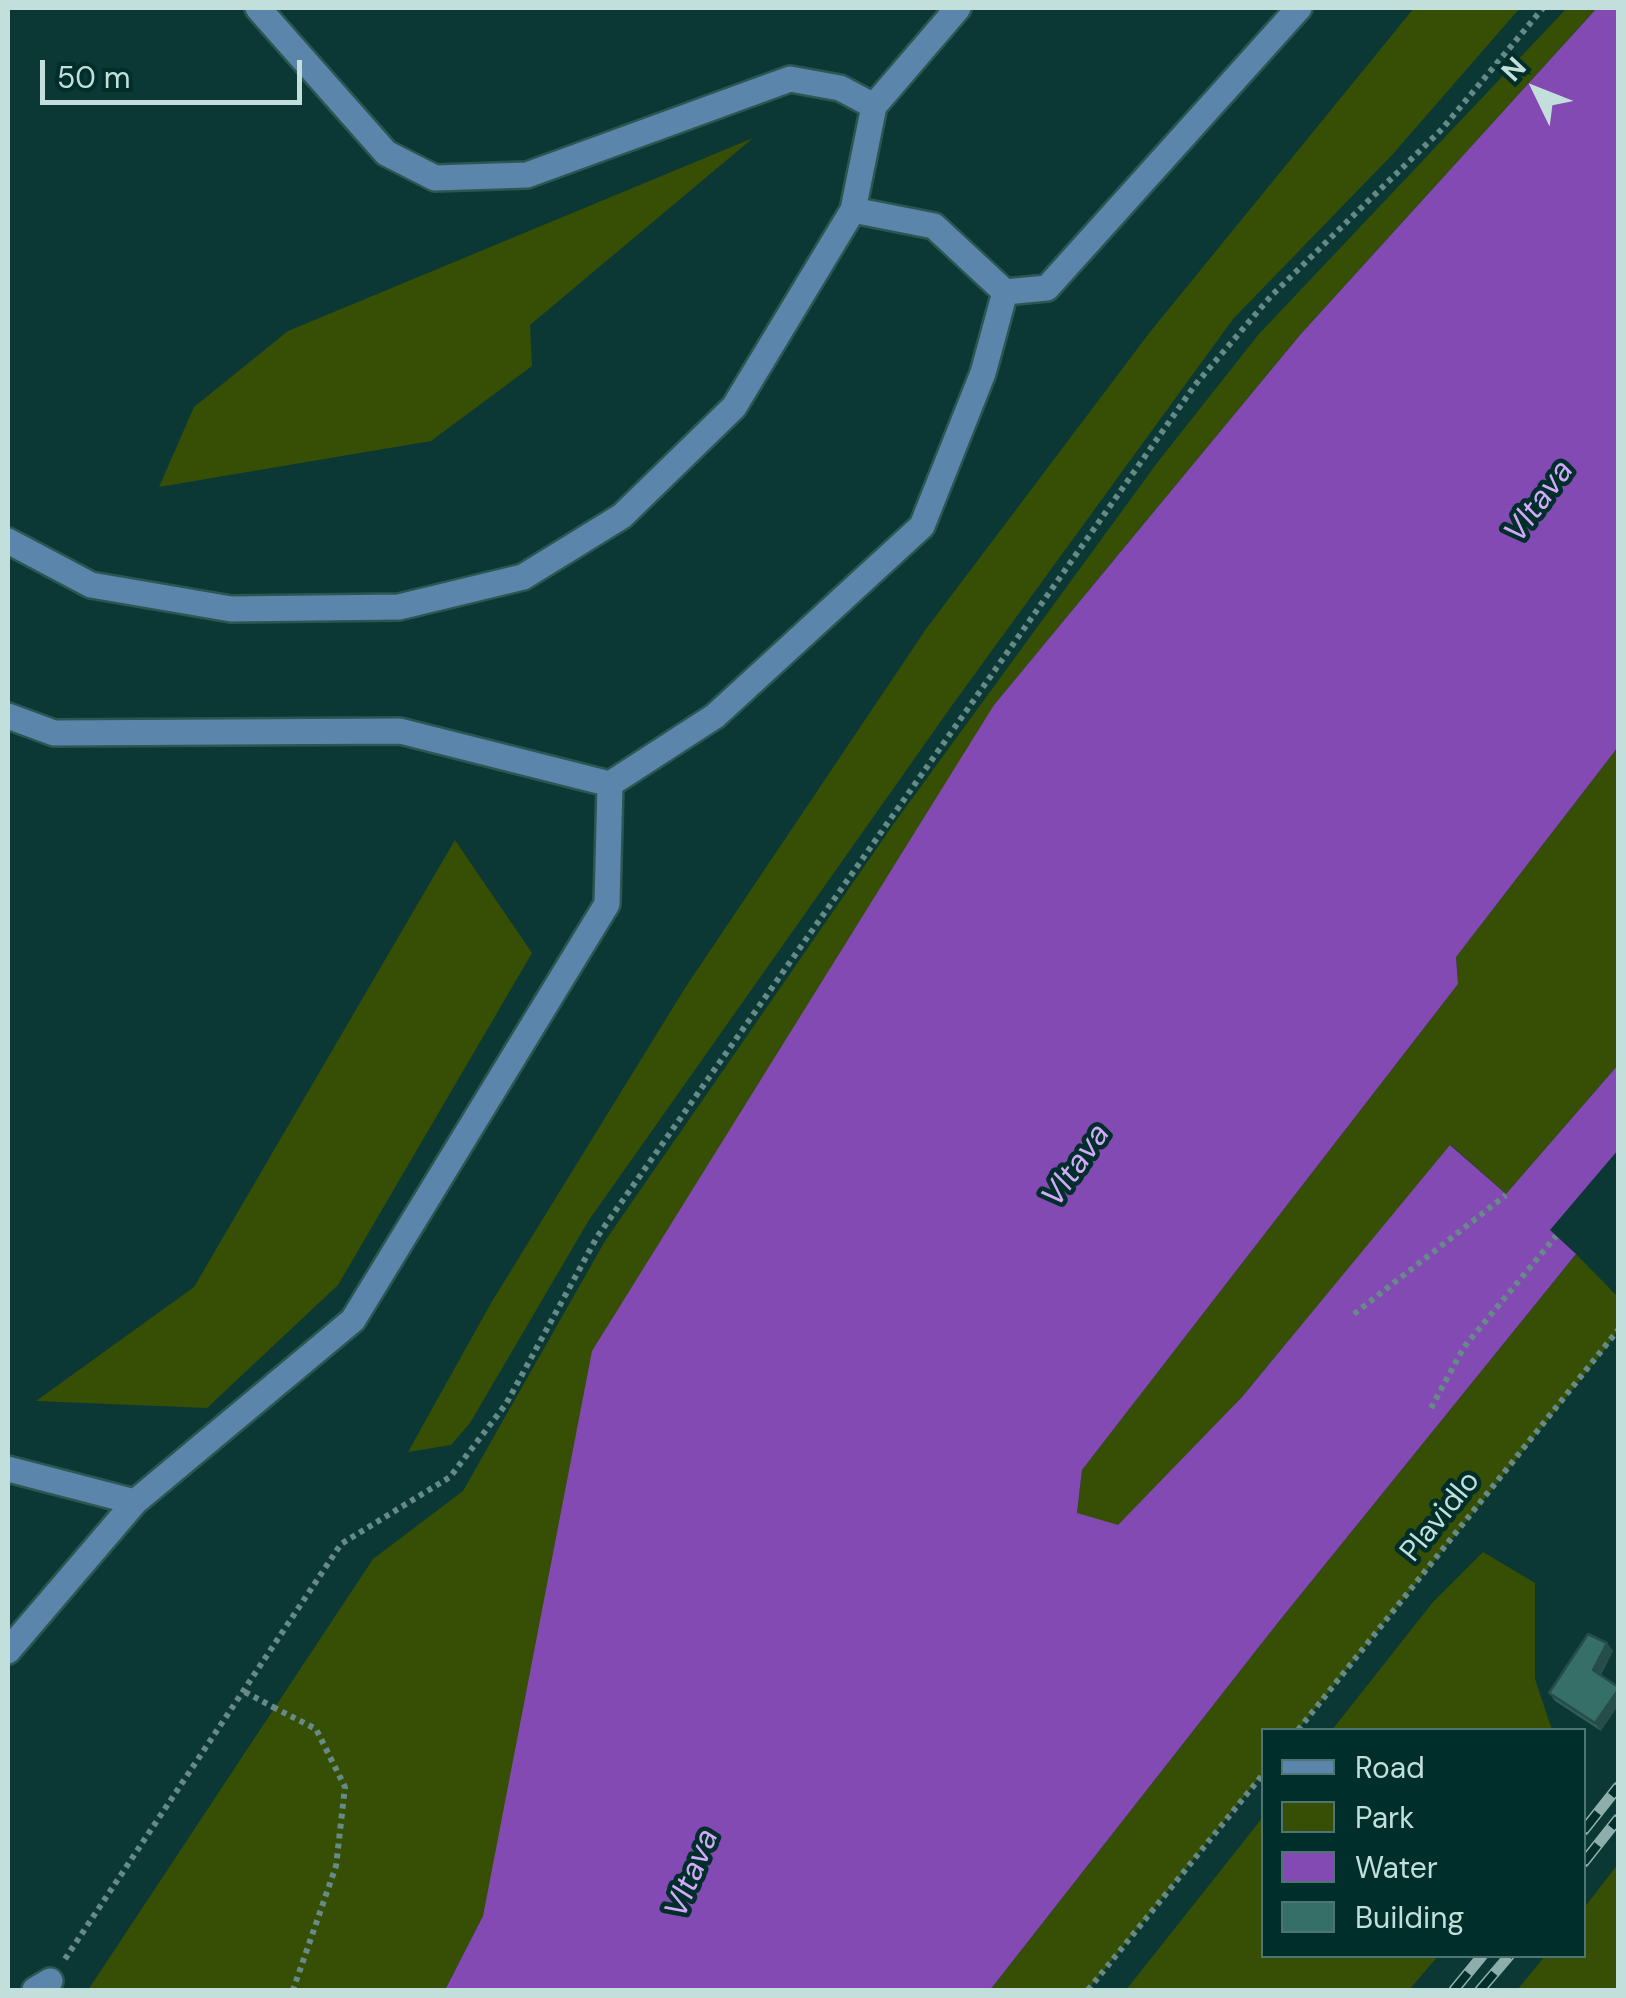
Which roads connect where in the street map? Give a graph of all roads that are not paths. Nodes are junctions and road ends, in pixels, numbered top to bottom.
1 (258, 8) edge
2 (958, 8) edge
3 (1299, 8) edge
4 (874, 106) junction
5 (854, 210) junction
6 (1005, 292) junction
7 (8, 541) edge
8 (8, 716) edge
9 (54, 733) junction
10 (8, 735) edge
11 (610, 784) junction
12 (8, 1469) edge
13 (135, 1502) junction
14 (8, 1652) edge

1 - 4 lane
2 - 4 lane
3 - 6 lane
4 - 5 lane
5 - 6 lane
5 - 7 lane
6 - 11 lane
8 - 9 lane
9 - 10 lane
9 - 11 lane
11 - 13 lane
12 - 13 lane
13 - 14 lane

